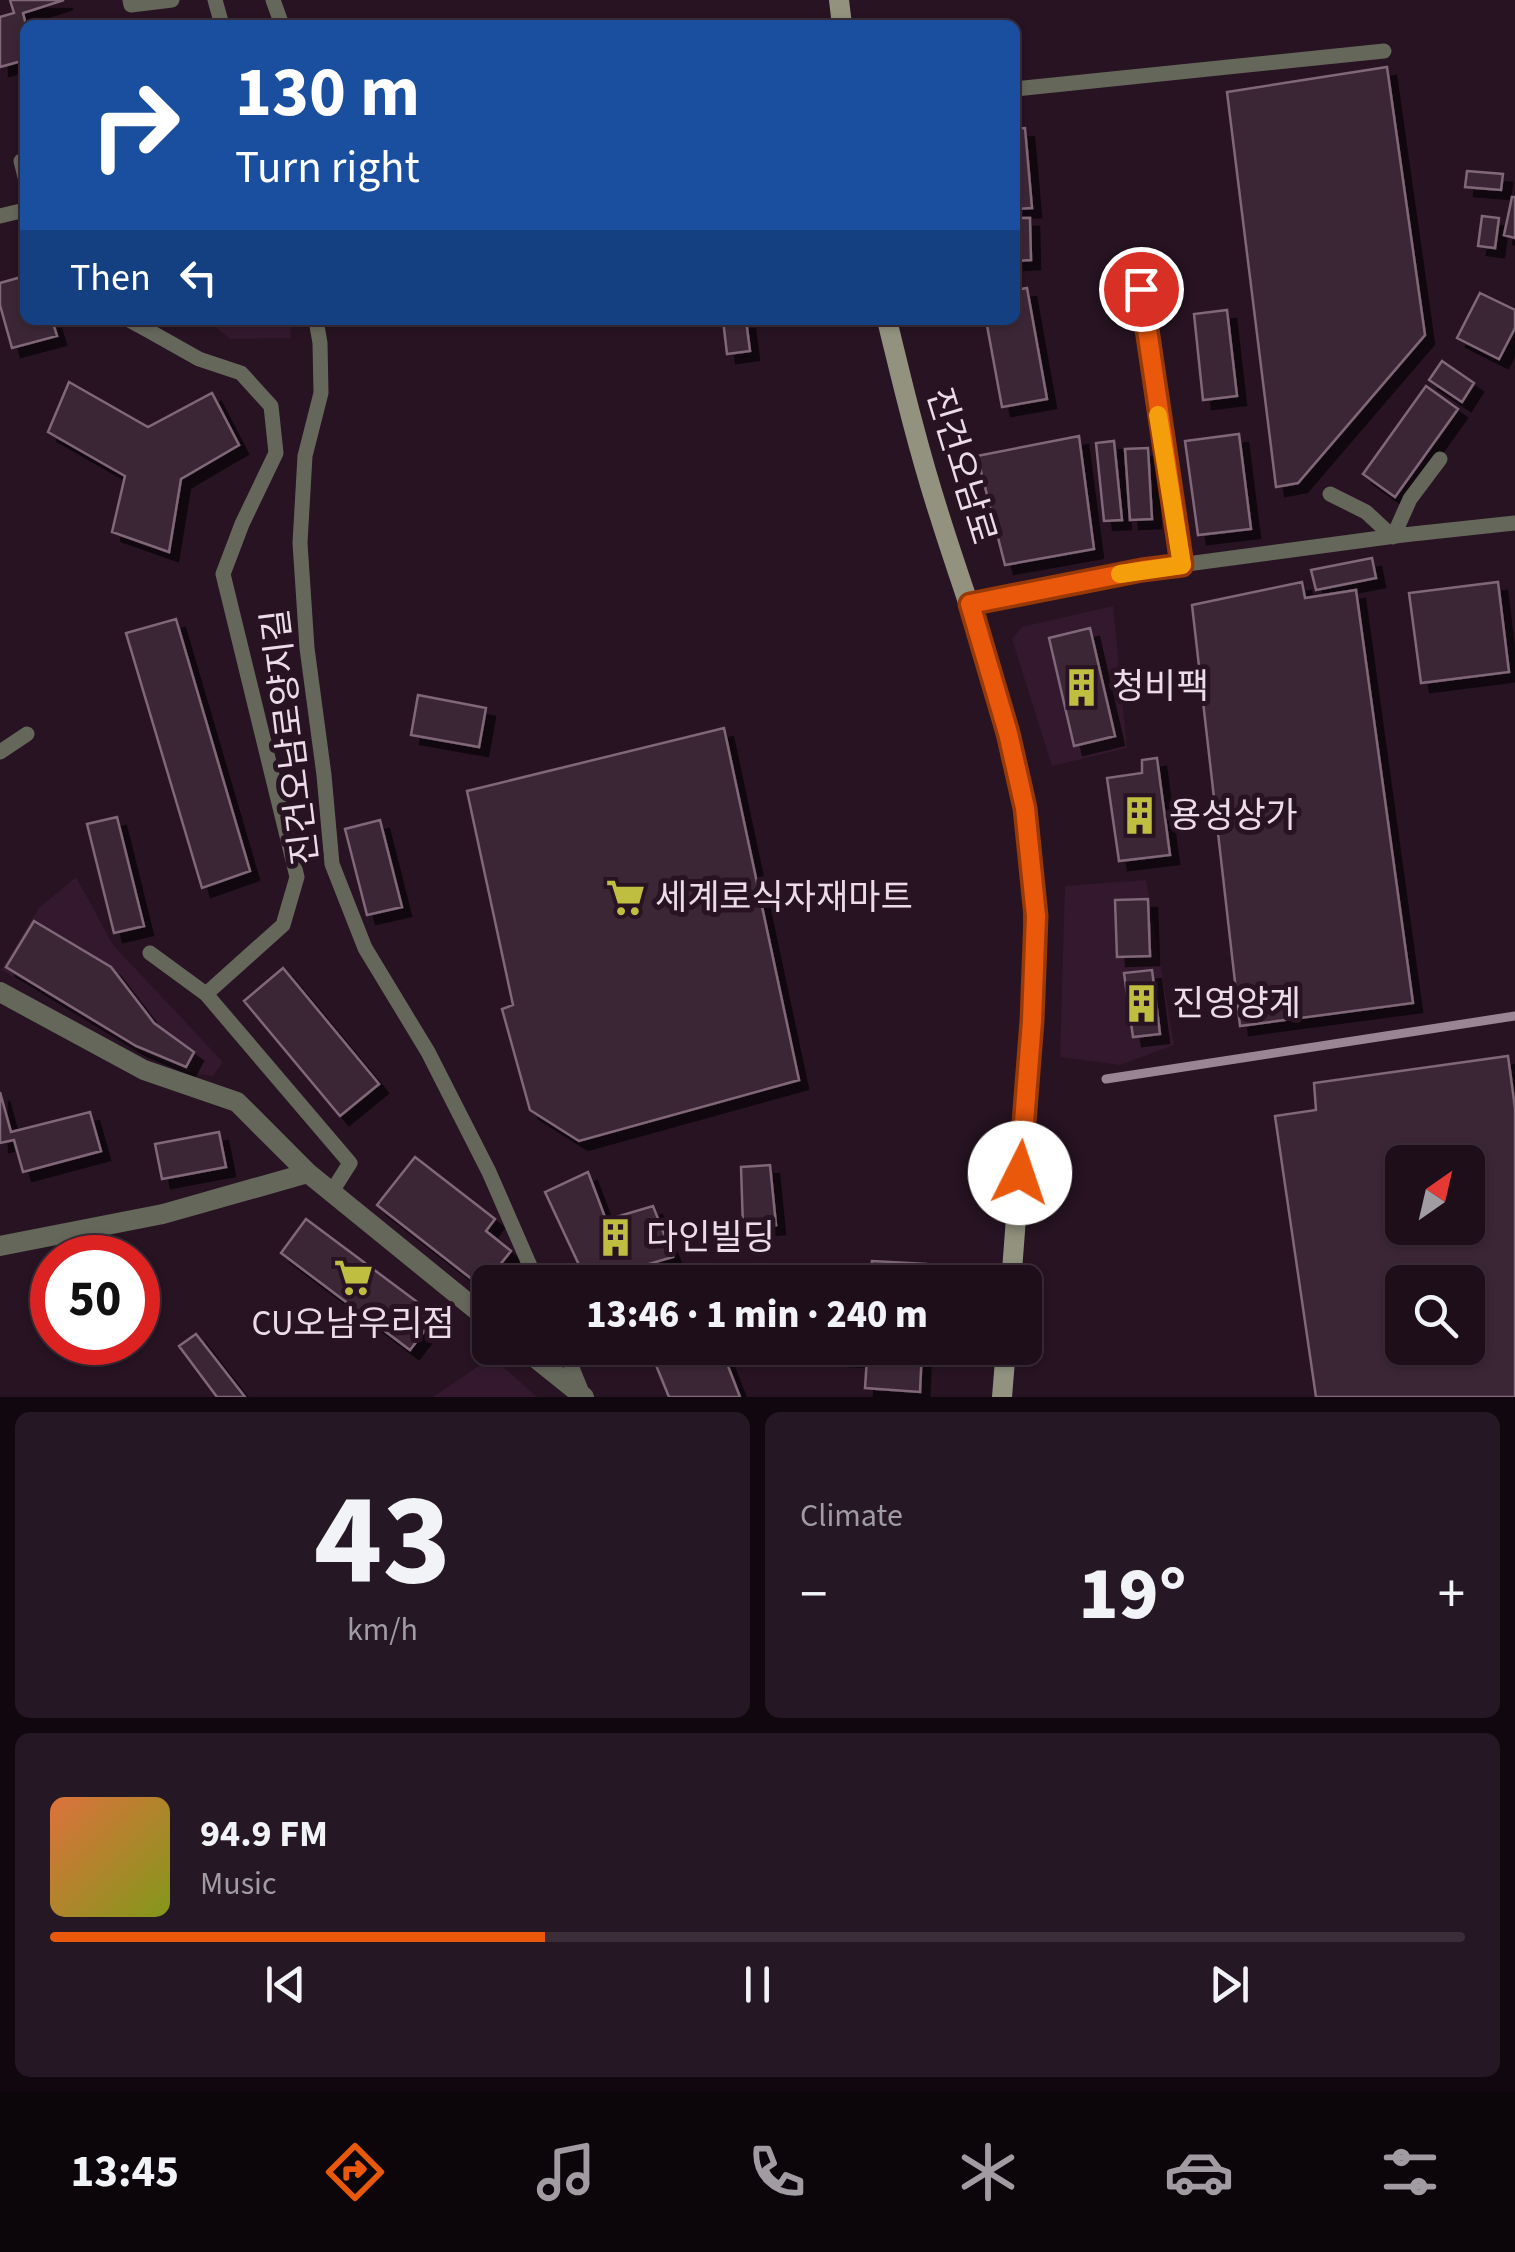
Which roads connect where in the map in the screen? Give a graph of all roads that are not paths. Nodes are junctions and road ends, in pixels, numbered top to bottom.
1 (130, 0) edge
2 (172, 0) edge
3 (1384, 51) dead end
4 (1020, 89) edge
5 (1141, 289) dead end
6 (317, 325) edge
7 (888, 325) edge
8 (150, 326) edge
9 (1440, 459) dead end
10 (1330, 494) dead end
11 (1515, 523) edge
12 (1393, 537) junction
13 (1182, 565) junction
14 (970, 604) junction
15 (27, 734) dead end
16 (0, 752) edge
17 (150, 953) dead end
18 (0, 992) edge
19 (206, 994) junction
20 (308, 1173) junction
21 (331, 1192) junction
22 (0, 1246) edge
23 (530, 1265) edge
24 (1012, 1265) edge
25 (472, 1306) edge
26 (545, 1365) edge
27 (571, 1365) edge
28 (1005, 1365) edge
29 (583, 1396) edge
30 (1002, 1397) edge

1 - 2 lane
3 - 4 lane
5 - 13 lane
6 - 23 lane, 진건오남로양지길
7 - 14 main road, 진건오남로
8 - 19 lane
9 - 12 lane
10 - 12 lane
11 - 12 lane
12 - 13 lane
13 - 14 lane
14 - 24 main road, 진건오남로
15 - 16 lane
17 - 19 lane
18 - 20 street
19 - 21 lane
20 - 21 street
20 - 22 street
21 - 25 street
26 - 29 street
27 - 29 lane
28 - 30 main road

